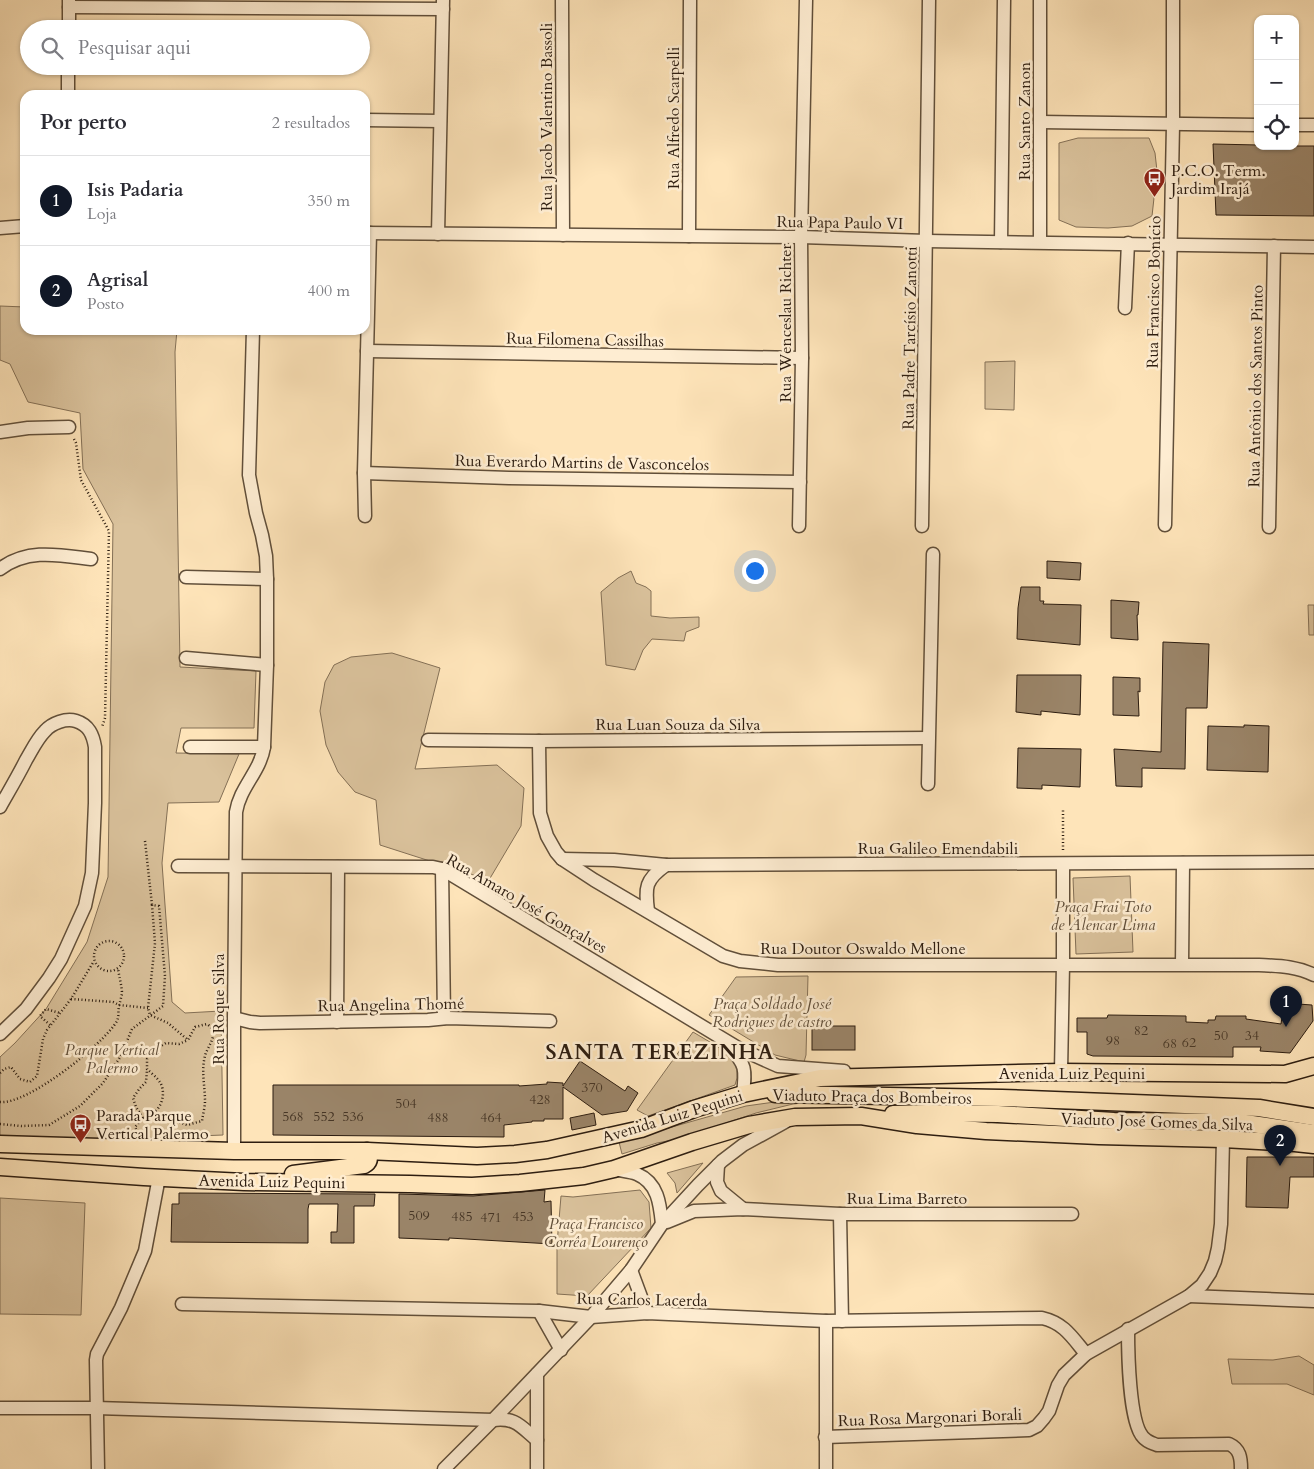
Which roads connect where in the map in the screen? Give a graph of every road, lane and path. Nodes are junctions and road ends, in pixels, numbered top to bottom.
1 (562, 0) edge
2 (690, 0) edge
3 (806, 0) edge
4 (929, 0) edge
5 (1004, 0) edge
6 (1040, 0) edge
7 (1173, 0) edge
8 (69, 3) edge
9 (443, 4) edge
10 (69, 20) edge
11 (68, 75) edge
12 (68, 90) edge
13 (370, 120) edge
14 (440, 121) junction
15 (1040, 122) junction
16 (1173, 125) junction
17 (1254, 125) edge
18 (1299, 125) edge
19 (1314, 126) edge
20 (20, 226) edge
21 (0, 228) edge
22 (370, 233) edge
23 (438, 234) junction
24 (563, 235) junction
25 (689, 236) junction
26 (801, 237) junction
27 (926, 241) junction
28 (1001, 242) junction
29 (1040, 242) junction
30 (1128, 243) junction
31 (1170, 244) junction
32 (1274, 246) junction
33 (1314, 247) edge
34 (1125, 308) dead end
35 (253, 335) edge
36 (367, 335) edge
37 (367, 352) junction
38 (802, 358) junction
39 (69, 427) joint
40 (0, 432) edge
41 (364, 473) junction
42 (800, 482) junction
43 (365, 516) dead end
44 (1165, 525) dead end
45 (799, 526) dead end
46 (922, 526) dead end
47 (1269, 527) dead end
48 (933, 554) dead end
49 (91, 559) dead end
50 (0, 569) edge
51 (186, 577) dead end
52 (267, 579) junction
53 (186, 658) dead end
54 (267, 665) junction
55 (928, 738) junction
56 (428, 740) dead end
57 (540, 741) junction
58 (95, 747) junction
59 (190, 747) dead end
60 (264, 747) junction
61 (928, 784) dead end
62 (0, 807) edge
63 (1063, 808) dead end
64 (145, 841) dead end
65 (562, 859) junction
66 (1314, 862) edge
67 (1063, 864) junction
68 (1184, 864) junction
69 (666, 865) junction
70 (178, 866) dead end
71 (235, 866) junction
72 (338, 867) junction
73 (442, 869) junction
74 (152, 905) junction
75 (648, 911) junction
76 (94, 961) junction
77 (1063, 964) junction
78 (1182, 964) junction
79 (118, 968) junction
80 (1314, 974) edge
81 (71, 999) junction
82 (119, 1005) junction
83 (148, 1008) junction
84 (60, 1013) junction
85 (150, 1015) junction
86 (234, 1018) junction
87 (444, 1018) junction
88 (550, 1020) dead end
89 (337, 1022) junction
90 (50, 1025) junction
91 (0, 1034) edge
92 (721, 1036) junction
93 (188, 1040) junction
94 (1314, 1066) edge
95 (147, 1069) junction
96 (1061, 1072) junction
97 (0, 1073) edge
98 (908, 1076) junction
99 (743, 1094) junction
100 (1002, 1098) joint
101 (0, 1102) edge
102 (998, 1114) joint
103 (149, 1115) dead end
104 (795, 1116) junction
105 (861, 1116) junction
106 (1314, 1117) edge
107 (143, 1118) dead end
108 (0, 1124) edge
109 (187, 1125) dead end
110 (1314, 1133) edge
111 (1223, 1139) junction
112 (0, 1144) edge
113 (1314, 1146) edge
114 (367, 1151) junction
115 (234, 1152) junction
116 (718, 1165) junction
117 (0, 1167) edge
118 (614, 1169) junction
119 (159, 1177) junction
120 (244, 1182) junction
121 (743, 1209) junction
122 (840, 1214) junction
123 (1072, 1214) dead end
124 (662, 1224) junction
125 (631, 1270) junction
126 (1189, 1296) junction
127 (1314, 1301) edge
128 (182, 1304) dead end
129 (539, 1311) junction
130 (647, 1313) junction
131 (592, 1317) junction
132 (826, 1321) junction
133 (842, 1321) junction
134 (1128, 1329) junction
135 (561, 1350) junction
136 (1086, 1354) junction
137 (536, 1374) junction
138 (0, 1408) edge
139 (96, 1408) junction
140 (493, 1420) junction
141 (825, 1437) junction
142 (537, 1440) junction
143 (98, 1469) edge
144 (444, 1469) edge
145 (537, 1469) edge
146 (826, 1469) edge
147 (1241, 1469) edge

1 - 24 street, Rua Jacob Valentino Bassoli
2 - 25 street, Rua Alfredo Scarpelli
3 - 26 street, Rua Wenceslau Richter
4 - 27 street, Rua Padre Tarcísio Zanotti
5 - 28 street
6 - 15 street, Rua Santo Zanon
7 - 16 street, Rua Francisco Bonício
8 - 9 street
8 - 10 street
9 - 14 street
11 - 12 street
13 - 14 street
14 - 23 street
15 - 16 street
15 - 29 street, Rua Santo Zanon
16 - 17 street
16 - 31 street, Rua Francisco Bonício
18 - 19 street
20 - 21 street
22 - 23 street, Rua Papa Paulo VI
23 - 24 street, Rua Papa Paulo VI
24 - 25 street, Rua Papa Paulo VI
25 - 26 street, Rua Papa Paulo VI
26 - 27 street, Rua Papa Paulo VI
26 - 38 street, Rua Wenceslau Richter
27 - 28 street, Rua Papa Paulo VI
27 - 46 street, Rua Padre Tarcísio Zanotti
28 - 29 street, Rua Papa Paulo VI
29 - 30 street, Rua Papa Paulo VI
30 - 31 street, Rua Papa Paulo VI
30 - 34 street
31 - 32 street, Rua Papa Paulo VI
31 - 44 street, Rua Francisco Bonício
32 - 33 street, Rua Papa Paulo VI
32 - 47 street, Rua Antônio dos Santos Pinto
35 - 52 street
36 - 37 street
37 - 38 street, Rua Filomena Cassilhas
37 - 41 street
38 - 42 street, Rua Wenceslau Richter
39 - 40 street
39 - 58 path
41 - 42 street, Rua Everardo Martins de Vasconcelos
41 - 43 street
42 - 45 street, Rua Wenceslau Richter
48 - 55 street
49 - 50 street
51 - 52 street
52 - 54 street
53 - 54 street
54 - 60 street
55 - 57 street, Rua Luan Souza da Silva
55 - 61 street
56 - 57 street, Rua Luan Souza da Silva
57 - 65 street, Rua Doutor Oswaldo Mellone
58 - 62 street
58 - 91 street
59 - 60 street
60 - 71 street, Rua Roque Silva
63 - 67 path
64 - 74 path
65 - 69 street, Rua Galileo Emendabili
65 - 75 street, Rua Doutor Oswaldo Mellone
66 - 68 street, Rua Galileo Emendabili
67 - 68 street, Rua Galileo Emendabili
67 - 69 street, Rua Galileo Emendabili
67 - 77 street
68 - 78 street
69 - 75 street
70 - 71 street, Rua Amaro José Gonçalves
71 - 72 street, Rua Amaro José Gonçalves
71 - 86 street, Rua Roque Silva
72 - 73 street, Rua Amaro José Gonçalves
72 - 89 street
73 - 87 street
73 - 92 street, Rua Amaro José Gonçalves
74 - 83 path
74 - 85 path
75 - 77 street, Rua Doutor Oswaldo Mellone
76 - 79 path
76 - 79 path
76 - 81 path
77 - 78 street, Rua Doutor Oswaldo Mellone
77 - 96 street
78 - 80 street, Rua Doutor Oswaldo Mellone
79 - 82 path
81 - 82 path
81 - 84 path
82 - 83 path
82 - 101 path
83 - 85 path
84 - 90 path
84 - 90 path
85 - 93 path
85 - 108 path
86 - 89 street, Rua Angelina Thomé
86 - 115 street, Rua Roque Silva
87 - 88 street, Rua Angelina Thomé
87 - 89 street, Rua Angelina Thomé
90 - 97 path
92 - 98 street, Rua Amaro José Gonçalves
92 - 99 street, Rua Amaro José Gonçalves
93 - 95 path
93 - 109 path
94 - 96 main road, Avenida Luiz Pequini
95 - 103 path
95 - 107 path
96 - 98 main road, Avenida Luiz Pequini
98 - 99 main road, Avenida Luiz Pequini
99 - 100 main road, Viaduto Praça dos Bombeiros
99 - 114 main road, Avenida Luiz Pequini
100 - 106 main road, Viaduto José Gomes da Silva
102 - 105 main road, Viaduto Praça dos Bombeiros
102 - 110 main road, Viaduto José Gomes da Silva
104 - 105 main road, Avenida Luiz Pequini
104 - 116 street
104 - 118 main road, Avenida Luiz Pequini
105 - 111 main road, Avenida Luiz Pequini
111 - 113 main road, Avenida Luiz Pequini
111 - 126 street
112 - 115 main road, Avenida Luiz Pequini
114 - 115 main road, Avenida Luiz Pequini
114 - 120 main road
116 - 121 street
116 - 124 street
117 - 119 main road, Avenida Luiz Pequini
118 - 120 main road, Avenida Luiz Pequini
118 - 124 street
119 - 120 main road, Avenida Luiz Pequini
119 - 139 street
121 - 122 street, Rua Lima Barreto
121 - 124 street, Rua Lima Barreto
122 - 123 street, Rua Lima Barreto
122 - 133 street
124 - 125 street
125 - 130 street
125 - 131 street
126 - 127 street
126 - 134 street, Rua Rosa Margonari Borali
128 - 129 street, Rua Carlos Lacerda
129 - 131 street, Rua Carlos Lacerda
129 - 135 street
130 - 131 street, Rua Carlos Lacerda
130 - 132 street, Rua Carlos Lacerda
131 - 135 street
132 - 133 street, Rua Carlos Lacerda
132 - 141 street
133 - 136 street, Rua Carlos Lacerda
134 - 136 street, Rua Rosa Margonari Borali
134 - 147 street
135 - 137 street
136 - 141 street, Rua Rosa Margonari Borali
137 - 140 street
137 - 142 street
138 - 139 street
139 - 140 street
139 - 143 street
140 - 142 street
140 - 144 street
141 - 146 street
142 - 145 street

